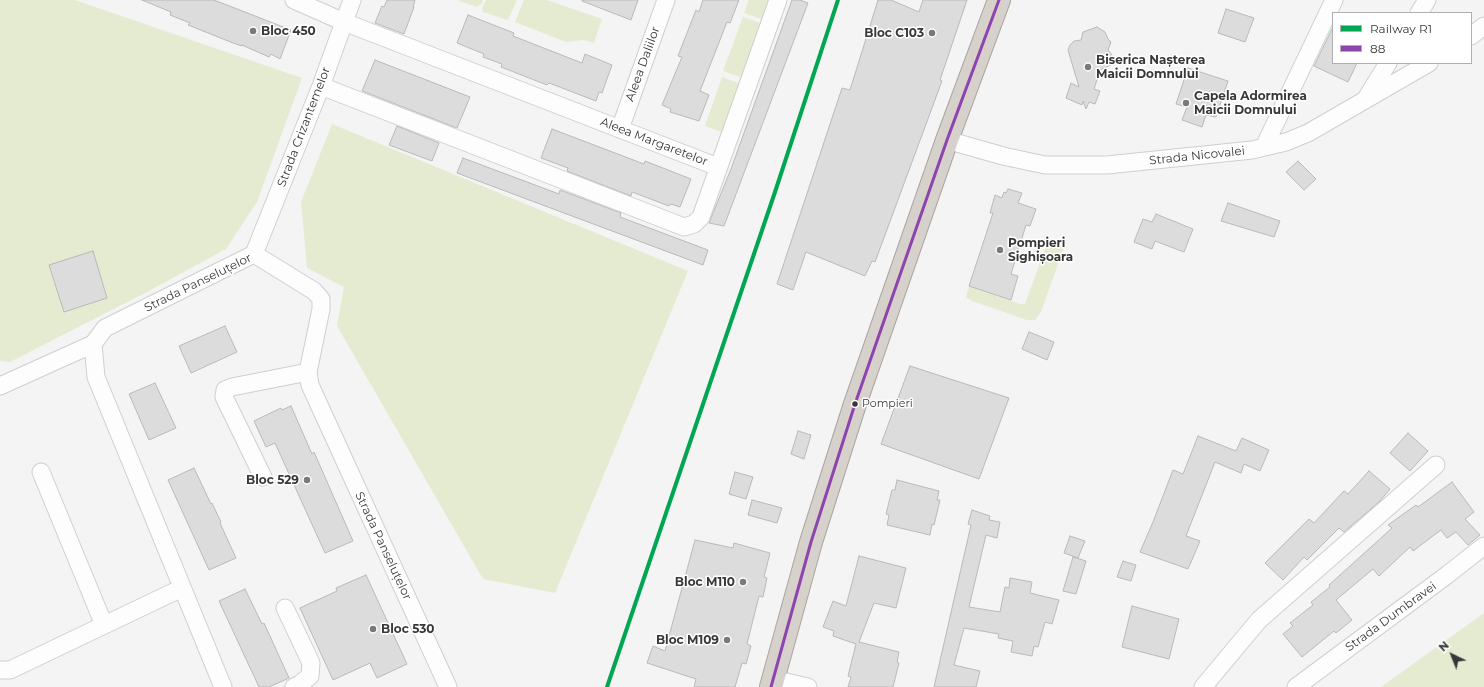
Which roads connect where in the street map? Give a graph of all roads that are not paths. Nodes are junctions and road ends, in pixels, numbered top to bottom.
1 (294, 0) edge
2 (352, 0) edge
3 (666, 0) edge
4 (778, 0) edge
5 (999, 0) edge
6 (1334, 0) edge
7 (1427, 0) edge
8 (1420, 12) edge
9 (344, 22) junction
10 (1484, 26) edge
11 (1472, 35) edge
12 (1387, 64) edge
13 (1427, 64) edge
14 (321, 86) junction
15 (1366, 100) junction
16 (620, 129) junction
17 (947, 140) junction
18 (1264, 148) junction
19 (718, 167) junction
20 (254, 254) junction
21 (93, 344) junction
22 (308, 372) junction
23 (0, 386) edge
24 (1436, 465) dead end
25 (41, 472) dead end
26 (263, 477) dead end
27 (1484, 546) edge
28 (182, 588) junction
29 (285, 608) dead end
30 (104, 625) junction
31 (0, 670) edge
32 (772, 683) edge
33 (223, 687) edge
34 (294, 687) edge
35 (448, 687) edge
36 (808, 687) edge
37 (1203, 687) edge
38 (1296, 687) edge

1 - 9 street, Aleea Margaretelor
2 - 9 street, Strada Crizantemelor
3 - 16 street, Aleea Daliilor
4 - 19 street
5 - 17 highway
6 - 18 street
7 - 8 street
9 - 14 street, Strada Crizantemelor
9 - 16 street, Aleea Margaretelor
10 - 11 street
12 - 15 street
13 - 15 street, Strada Nicovalei
14 - 19 street, Aleea Margaretelor
14 - 20 street, Strada Crizantemelor
15 - 18 street, Strada Nicovalei
16 - 19 street, Aleea Margaretelor
17 - 18 street, Strada Nicovalei
17 - 32 highway
20 - 21 street, Strada Panseluțelor
20 - 22 street, Strada Panseluțelor
21 - 23 street
21 - 28 street
22 - 26 street
22 - 35 street, Strada Panseluțelor
24 - 37 street
25 - 30 street
27 - 38 street, Strada Dumbravei
28 - 30 street
28 - 33 street
29 - 34 street
30 - 31 street
32 - 36 street

